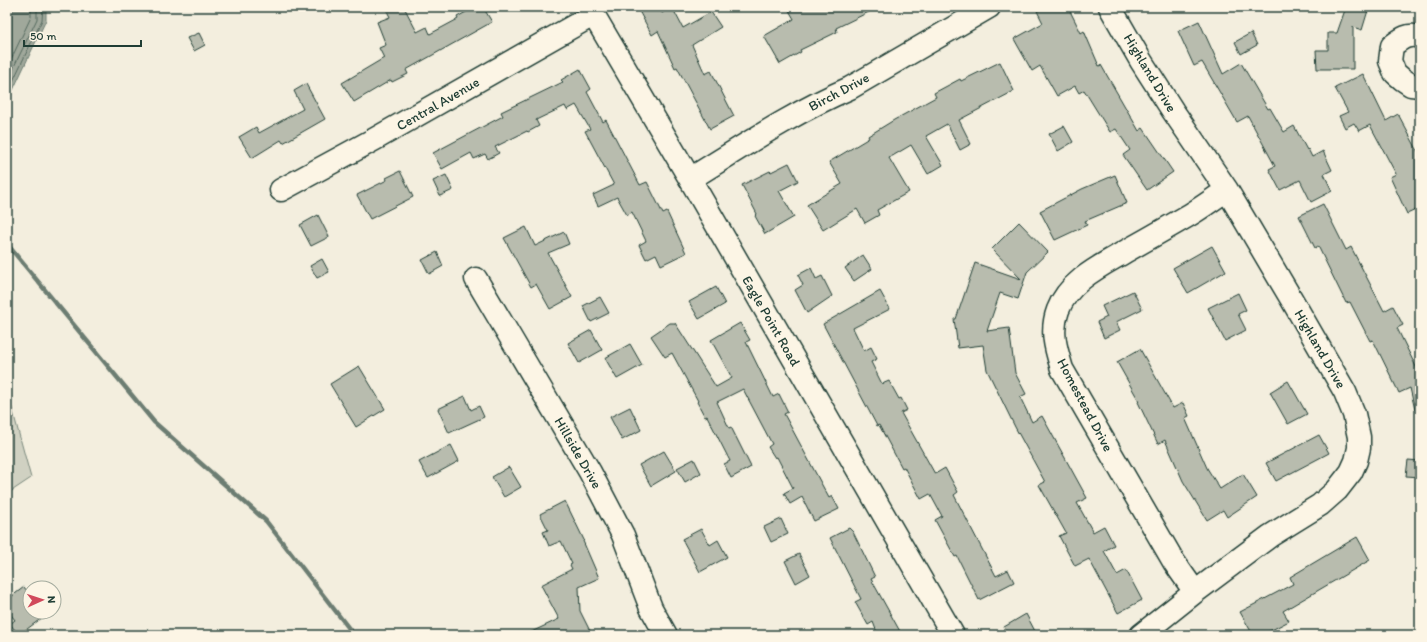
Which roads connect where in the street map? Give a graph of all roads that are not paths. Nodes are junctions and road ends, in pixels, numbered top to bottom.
1 (989, 7) edge
2 (1110, 7) edge
3 (591, 11) edge
4 (1420, 37) edge
5 (1420, 86) edge
6 (690, 179) junction
7 (281, 190) dead end
8 (1227, 190) junction
9 (476, 279) dead end
10 (1195, 592) junction
11 (666, 635) edge
12 (953, 635) edge
13 (1141, 635) edge

1 - 6 street, Birch Drive
2 - 8 street, Highland Drive
3 - 6 street, Eagle Point Road
3 - 7 street, Central Avenue
4 - 5 street
6 - 12 street, Eagle Point Road
8 - 10 street, Highland Drive
8 - 10 street, Homestead Drive
9 - 11 street, Hillside Drive
10 - 13 street, Highland Drive

